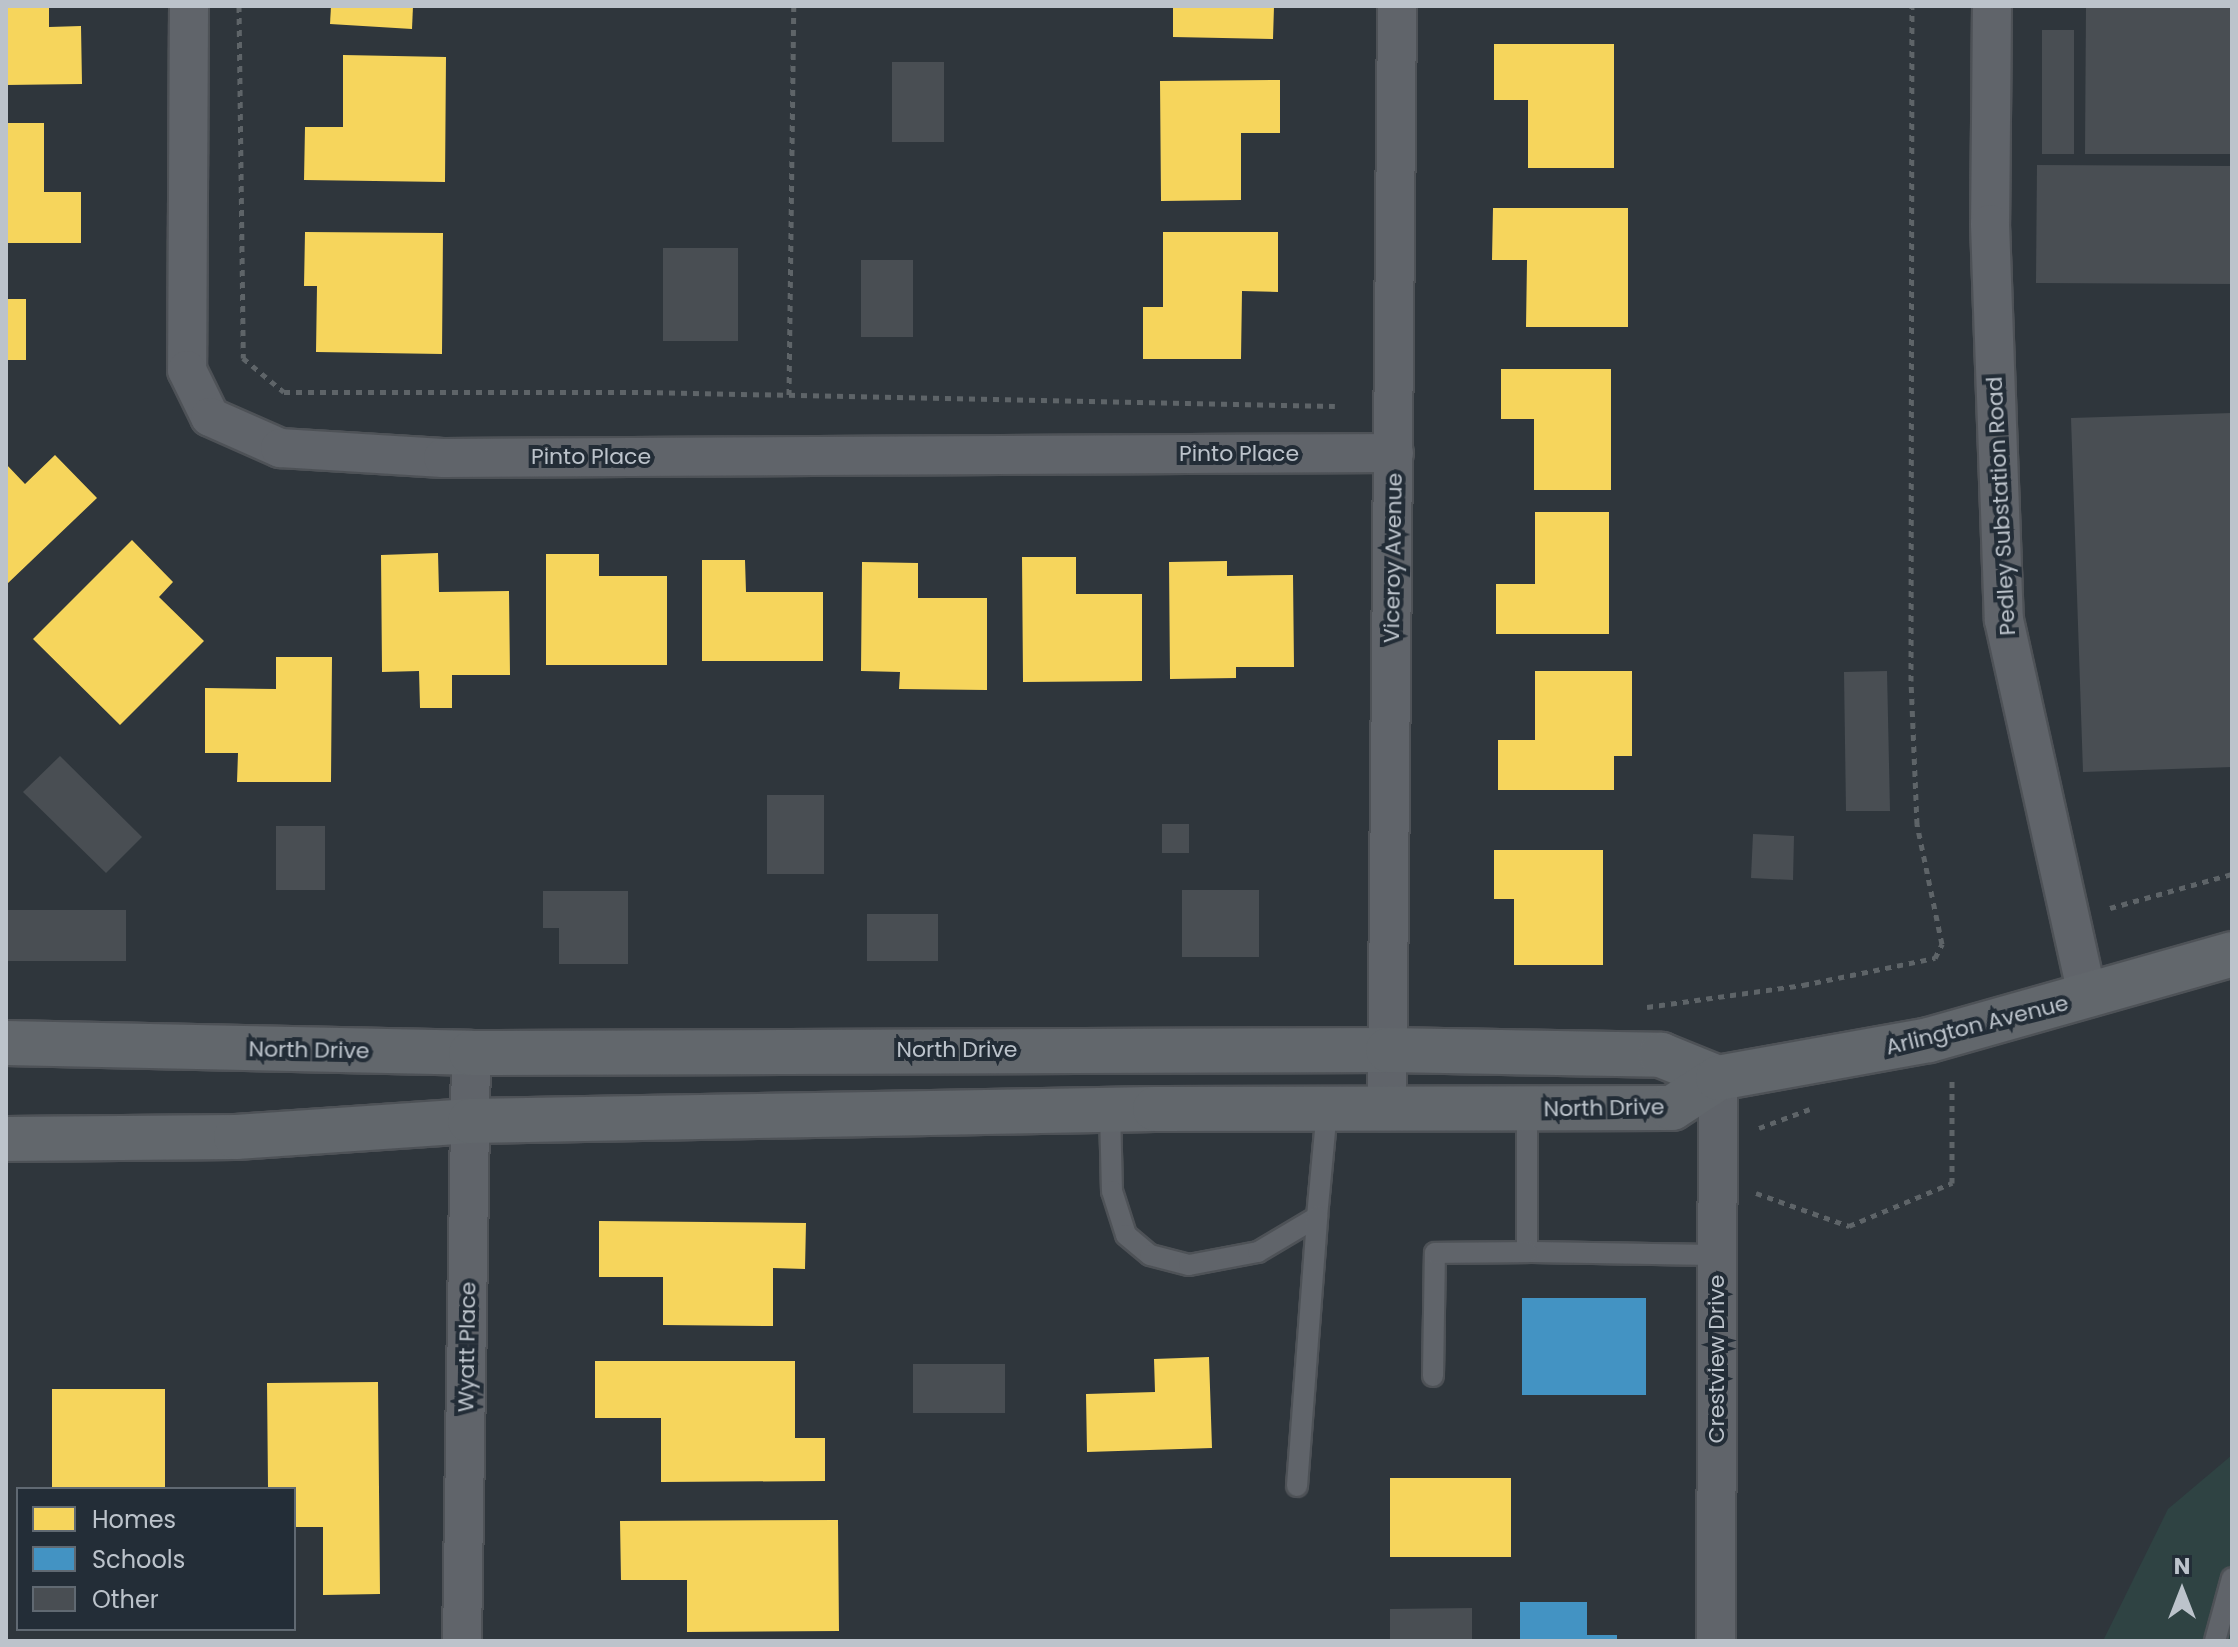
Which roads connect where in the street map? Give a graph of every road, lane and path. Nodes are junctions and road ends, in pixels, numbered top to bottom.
1 (189, 6) edge
2 (239, 6) edge
3 (794, 6) edge
4 (1397, 6) edge
5 (1912, 6) edge
6 (1992, 6) edge
7 (789, 395) dead end
8 (1335, 406) dead end
9 (1394, 453) junction
10 (2232, 874) edge
11 (2070, 919) junction
12 (2232, 954) edge
13 (2088, 998) junction
14 (1643, 1008) dead end
15 (1952, 1034) junction
16 (6, 1043) edge
17 (1388, 1050) junction
18 (471, 1053) junction
19 (1718, 1078) junction
20 (1816, 1107) dead end
21 (1527, 1109) junction
22 (1110, 1110) junction
23 (1327, 1110) junction
24 (1387, 1110) junction
25 (470, 1121) junction
26 (1743, 1134) dead end
27 (6, 1139) edge
28 (1718, 1179) junction
29 (1317, 1217) junction
30 (1527, 1252) junction
31 (1718, 1255) junction
32 (1433, 1376) dead end
33 (1297, 1486) dead end
34 (2232, 1578) edge
35 (462, 1641) edge
36 (1716, 1641) edge
37 (2215, 1641) edge

1 - 9 street, Pinto Place
2 - 8 path
3 - 7 path
4 - 9 street, Viceroy Avenue
5 - 14 path
6 - 11 street, Pedley Substation Road
9 - 17 street, Viceroy Avenue
10 - 11 path
11 - 13 street, Pedley Substation Road
12 - 13 main road, Arlington Avenue
13 - 15 main road, Arlington Avenue
15 - 19 main road, Arlington Avenue
15 - 28 path
16 - 18 main road, North Drive
17 - 18 main road, North Drive
17 - 19 main road, North Drive
17 - 24 street, Viceroy Avenue
18 - 25 street, Wyatt Place
19 - 21 main road, North Drive
19 - 28 street, Crestview Drive
20 - 26 path
21 - 24 main road, North Drive
21 - 30 lane
22 - 23 main road, North Drive
22 - 25 main road, North Drive
22 - 29 lane
23 - 24 main road, North Drive
23 - 29 lane
25 - 27 main road, North Drive
25 - 35 street, Wyatt Place
28 - 31 street, Crestview Drive
29 - 33 lane
30 - 31 lane
30 - 32 lane
31 - 36 street, Crestview Drive
34 - 37 lane

